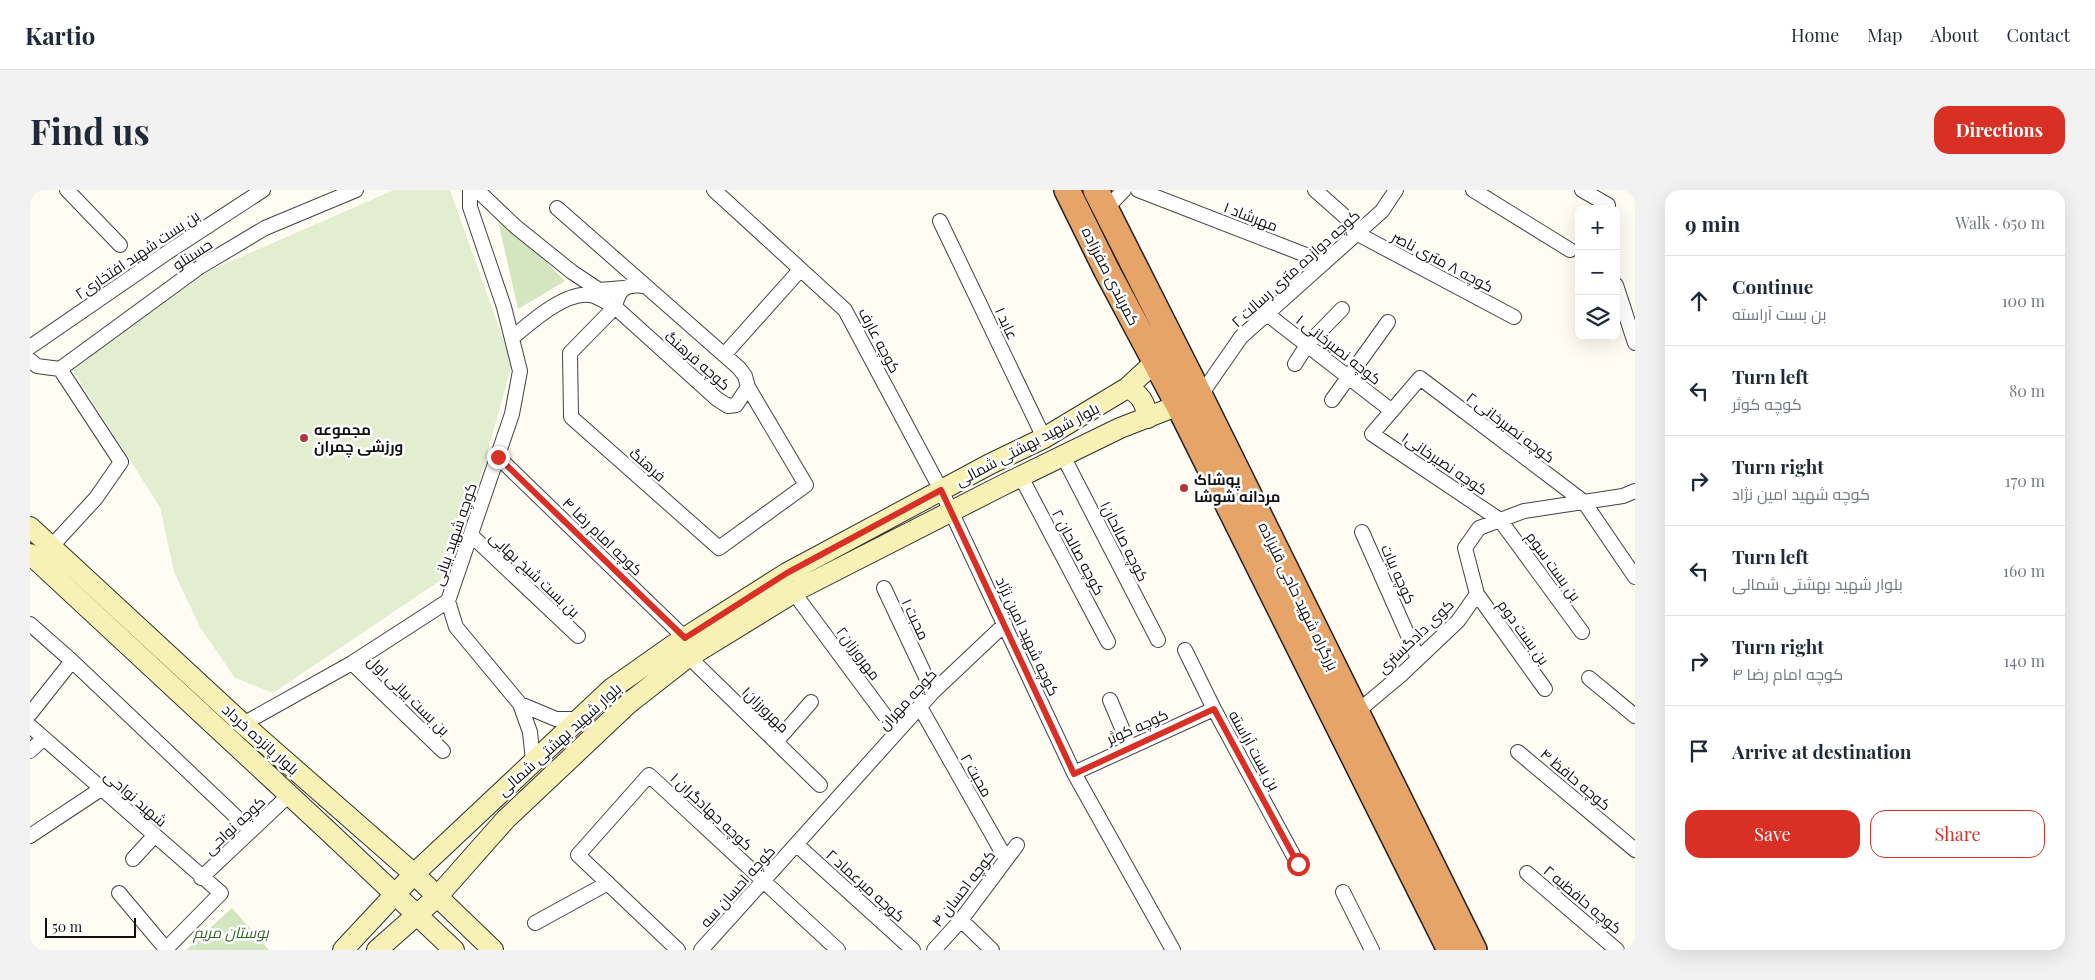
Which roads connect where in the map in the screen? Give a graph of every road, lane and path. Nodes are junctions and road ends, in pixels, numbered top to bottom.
1 (66, 190) edge
2 (263, 190) edge
3 (356, 190) edge
4 (470, 190) edge
5 (477, 190) edge
6 (714, 190) edge
7 (1067, 190) edge
8 (1124, 190) edge
9 (1138, 190) edge
10 (1315, 190) edge
11 (1396, 190) edge
12 (1582, 190) edge
13 (1482, 192) edge
14 (1101, 200) edge
15 (1608, 205) dead end
16 (557, 208) dead end
17 (940, 221) dead end
18 (1358, 232) junction
19 (120, 245) dead end
20 (1570, 250) dead end
21 (1324, 262) junction
22 (800, 270) junction
23 (644, 286) junction
24 (624, 288) junction
25 (1619, 295) edge
26 (614, 307) junction
27 (1342, 309) dead end
28 (1266, 314) junction
29 (1514, 317) dead end
30 (1388, 322) dead end
31 (512, 338) junction
32 (1635, 343) edge
33 (1307, 345) junction
34 (30, 347) edge
35 (1178, 351) junction
36 (724, 355) junction
37 (30, 360) edge
38 (1155, 362) junction
39 (1295, 364) dead end
40 (60, 369) junction
41 (1347, 376) junction
42 (748, 387) junction
43 (1127, 388) junction
44 (1332, 400) dead end
45 (1190, 401) junction
46 (1392, 411) junction
47 (1148, 418) junction
48 (1044, 438) junction
49 (1063, 456) junction
50 (498, 457) junction
51 (1021, 477) junction
52 (941, 490) junction
53 (1635, 491) edge
54 (1584, 502) junction
55 (950, 512) junction
56 (1500, 520) junction
57 (30, 528) edge
58 (1362, 532) dead end
59 (471, 535) junction
60 (51, 547) junction
61 (30, 554) edge
62 (1635, 577) edge
63 (884, 588) dead end
64 (794, 593) junction
65 (1477, 594) junction
66 (448, 601) junction
67 (30, 624) edge
68 (1005, 624) junction
69 (1582, 632) dead end
70 (578, 636) dead end
71 (1158, 640) dead end
72 (1108, 642) dead end
73 (687, 647) junction
74 (1185, 650) dead end
75 (1418, 658) junction
76 (72, 661) junction
77 (352, 663) junction
78 (1589, 678) dead end
79 (1545, 688) dead end
80 (933, 692) junction
81 (1110, 700) dead end
82 (811, 702) dead end
83 (520, 704) junction
84 (920, 706) junction
85 (1214, 709) junction
86 (1356, 712) junction
87 (30, 714) edge
88 (1635, 716) edge
89 (580, 719) junction
90 (242, 724) junction
91 (30, 726) edge
92 (898, 732) junction
93 (44, 738) junction
94 (776, 742) junction
95 (1130, 747) junction
96 (30, 751) edge
97 (444, 751) dead end
98 (1518, 752) dead end
99 (533, 761) junction
100 (1074, 774) junction
101 (820, 785) dead end
102 (101, 789) junction
103 (290, 795) junction
104 (837, 800) joint
105 (251, 831) junction
106 (459, 832) junction
107 (155, 835) junction
108 (30, 836) edge
109 (797, 844) junction
110 (1017, 845) dead end
111 (480, 849) junction
112 (1635, 850) edge
113 (133, 859) dead end
114 (1006, 859) junction
115 (1298, 864) dead end
116 (1527, 873) dead end
117 (414, 874) junction
118 (202, 878) junction
119 (764, 881) junction
120 (608, 883) junction
121 (1343, 892) dead end
122 (120, 893) dead end
123 (394, 894) junction
124 (438, 897) junction
125 (416, 916) junction
126 (961, 920) junction
127 (535, 923) dead end
128 (669, 947) edge
129 (166, 949) edge
130 (343, 950) edge
131 (377, 950) edge
132 (454, 950) edge
133 (492, 950) edge
134 (701, 950) edge
135 (838, 950) edge
136 (913, 950) edge
137 (934, 950) edge
138 (992, 950) edge
139 (1173, 950) edge
140 (1372, 950) edge
141 (1450, 950) edge
142 (1474, 950) edge
143 (1617, 950) edge

1 - 19 street
2 - 34 street, بن بست شهید افتخاری۲
3 - 40 street, حسینلو
4 - 31 street, کوچه شهید بیانی
5 - 24 street
6 - 22 street, کوچه عارف
7 - 38 highway, کمربندی صفرزاده
8 - 14 street
9 - 21 street, مهرشاد ۱
10 - 18 street, کوچه ۸ متری ناصر
11 - 18 street, کوچه دوازده متری رسالت ۲
12 - 15 street
13 - 20 street
14 - 35 highway, بزرگراه شهید حاجی قلیزاده
16 - 23 street, کوچه فرهنگ
17 - 48 street, عابد ۱
18 - 21 street, کوچه دوازده متری رسالت ۲
18 - 29 street, کوچه ۸ متری ناصر
21 - 28 street, کوچه دوازده متری رسالت ۲
22 - 36 street
22 - 52 street, کوچه عارف
23 - 24 street
23 - 36 street, کوچه فرهنگ
24 - 26 street
25 - 32 street
26 - 31 street
26 - 42 street, کوچه فرهنگ
26 - 42 street, فرهنگ
27 - 33 street
28 - 33 street, کوچه نصیرخانی ۱
28 - 45 street, کوچه دوازده متری رسالت ۲
30 - 41 street
31 - 50 street, کوچه شهید بیانی
33 - 39 street
33 - 41 street, کوچه نصیرخانی ۱
35 - 38 main road, بلوار شهید بهشتی شمالی
35 - 45 highway, بزرگراه شهید حاجی قلیزاده
36 - 42 street, کوچه فرهنگ
37 - 40 street
38 - 43 main road, بلوار شهید بهشتی شمالی
38 - 45 highway, کمربندی صفرزاده
40 - 60 street
41 - 44 street
41 - 46 street, کوچه نصیرخانی ۱
43 - 47 main road
43 - 48 main road, بلوار شهید بهشتی شمالی
45 - 47 main road, بلوار شهید بهشتی شمالی
45 - 86 highway, بزرگراه شهید حاجی قلیزاده
45 - 141 highway, بزرگراه شهید حاجی قلیزاده
46 - 54 street, کوچه نصیرخانی ۲
46 - 56 street, کوچه نصیرخانی۱
47 - 49 main road, بلوار شهید بهشتی شمالی
48 - 52 main road, بلوار شهید بهشتی شمالی
49 - 51 main road, بلوار شهید بهشتی شمالی
49 - 71 street, کوچه صالحان۱
50 - 59 street, کوچه شهید بیانی
50 - 73 street, کوچه امام رضا ۴
51 - 55 main road, بلوار شهید بهشتی شمالی
51 - 72 street, کوچه صالحان ۲
52 - 55 street, کوچه عارف
52 - 73 main road, بلوار شهید بهشتی شمالی
53 - 54 street
54 - 56 street
54 - 62 street, کوچه نصیرخانی ۲
55 - 64 main road, بلوار شهید بهشتی شمالی
55 - 68 street, کوچه شهید امین نژاد
56 - 65 street
56 - 69 street, بن بست سوم
57 - 60 main road, بلوار پانزده خرداد
58 - 75 street, کوچه بیات
59 - 66 street, کوچه شهید بیانی
59 - 70 street, بن بست شیخ بهایی
60 - 90 main road, بلوار پانزده خرداد
61 - 103 main road, بلوار پانزده خرداد
63 - 80 street, محبت ۱
64 - 73 main road, بلوار شهید بهشتی شمالی
64 - 92 street, مهرورزان۲
65 - 75 street, کوی دادگستری
65 - 79 street, بن بست دوم
66 - 77 street, کوچه شهید بیانی
66 - 83 street
67 - 76 street
68 - 80 street, کوچه مهران
68 - 100 street, کوچه شهید امین نژاد
73 - 89 main road, بلوار شهید بهشتی شمالی
73 - 94 street, مهرورزان۱
73 - 111 main road, بلوار شهید بهشتی شمالی
74 - 85 street, بن بست آراسته
75 - 86 street, کوی دادگستری
76 - 87 street
76 - 105 street
77 - 90 street, کوچه شهید بیانی
77 - 97 street, بن بست بیانی اول
78 - 88 street
80 - 84 street, کوچه مهران
81 - 95 street
82 - 94 street
83 - 89 street
83 - 99 street
84 - 92 street, کوچه مهران
84 - 114 street, محبت ۲
85 - 95 street, کوچه کوثر
85 - 115 street, بن بست آراسته
86 - 142 highway, بزرگراه شهید حاجی قلیزاده
89 - 99 main road, بلوار شهید بهشتی شمالی
90 - 117 main road, بلوار پانزده خرداد
91 - 93 street, شهید نواحی
92 - 104 street, کوچه مهران
93 - 96 street
93 - 102 street, شهید نواحی
94 - 101 street, مهرورزان۱
95 - 100 street, کوچه کوثر
98 - 112 street, کوچه حافظ ۴
99 - 106 main road, بلوار شهید بهشتی شمالی
100 - 139 street, کوچه شهید امین نژاد
102 - 107 street, شهید نواحی
102 - 108 street
103 - 105 street, کوچه نواحی
103 - 123 main road, بلوار پانزده خرداد
104 - 109 street, کوچه احسان سه
105 - 118 street, کوچه نواحی
106 - 111 main road
106 - 117 main road, بلوار شهید بهشتی شمالی
107 - 113 street
107 - 118 street, شهید نواحی
109 - 119 street, کوچه احسان سه
109 - 136 street, کوچه میرعماد ۲
110 - 114 street, کوچه احسان ۴
111 - 124 main road, بلوار شهید بهشتی شمالی
114 - 126 street, کوچه احسان ۴
116 - 143 street, کوچه حافظیه ۲
117 - 123 main road, بلوار شهید بهشتی شمالی
117 - 124 main road, بلوار پانزده خرداد
118 - 129 street, شهید نواحی
119 - 120 street, کوچه جهادگران ۱
119 - 134 street, کوچه احسان سه
119 - 135 street
120 - 127 street
120 - 128 street
121 - 140 street
122 - 129 street
123 - 125 main road, بلوار پانزده خرداد
123 - 130 main road, بلوار شهید بهشتی شمالی
124 - 125 main road, بلوار شهید بهشتی شمالی
124 - 133 main road, بلوار پانزده خرداد
125 - 131 main road, بلوار شهید بهشتی شمالی
125 - 132 main road, بلوار پانزده خرداد
126 - 137 street, کوچه احسان ۴
126 - 138 street

